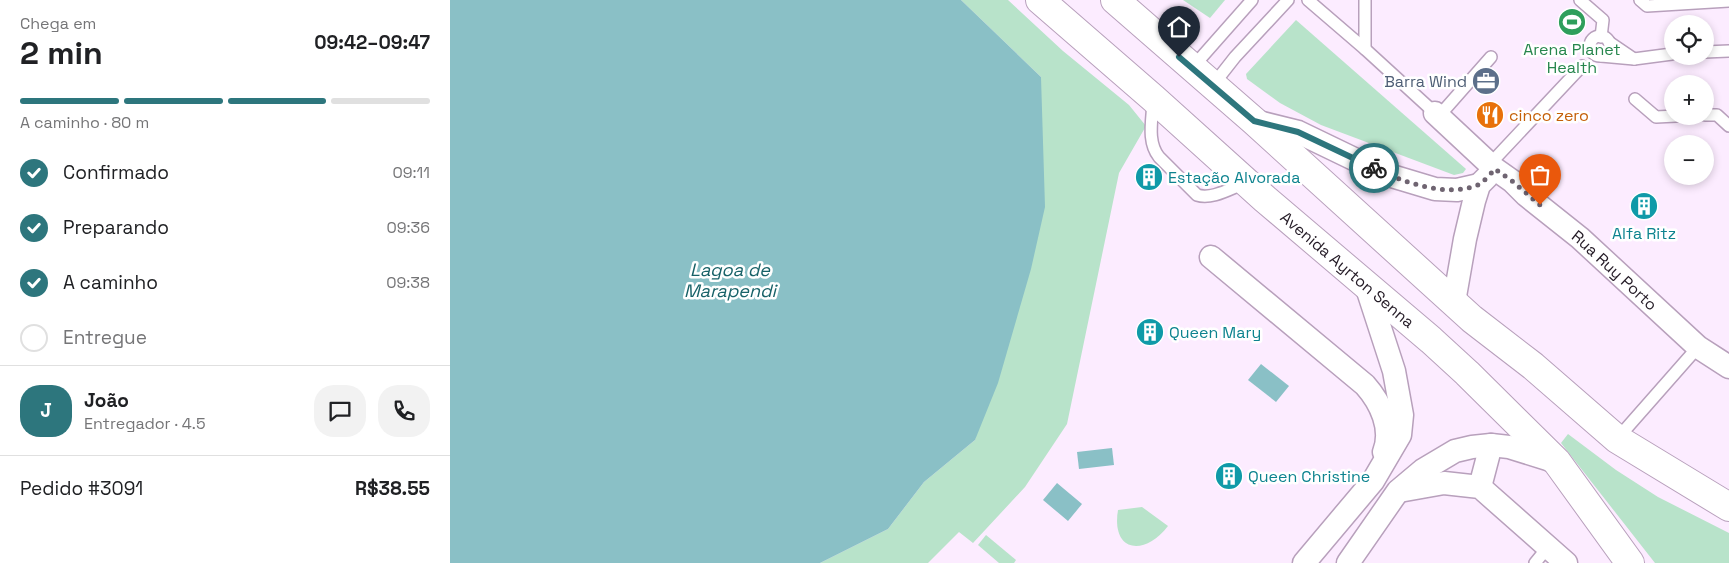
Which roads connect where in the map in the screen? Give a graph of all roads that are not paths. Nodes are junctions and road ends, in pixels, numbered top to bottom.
1 (1115, 0) edge
2 (1252, 0) edge
3 (1288, 0) edge
4 (1308, 0) edge
5 (1365, 0) edge
6 (1580, 0) edge
7 (1640, 0) edge
8 (1729, 1) edge
9 (1045, 4) edge
10 (1605, 39) junction
11 (1365, 49) junction
12 (1729, 51) edge
13 (1714, 52) edge
14 (1597, 54) junction
15 (1664, 55) edge
16 (1491, 57) dead end
17 (1634, 59) junction
18 (1192, 68) junction
19 (1213, 85) junction
20 (1153, 98) junction
21 (1635, 99) dead end
22 (1437, 115) junction
23 (1714, 115) edge
24 (1664, 117) edge
25 (1254, 121) junction
26 (1729, 126) edge
27 (1488, 173) junction
28 (1246, 182) junction
29 (1211, 257) dead end
30 (1366, 285) junction
31 (1454, 302) junction
32 (1698, 347) junction
33 (1729, 367) edge
34 (1394, 371) junction
35 (1365, 385) junction
36 (1617, 439) junction
37 (1491, 445) junction
38 (1557, 462) junction
39 (1373, 481) junction
40 (1480, 487) junction
41 (1398, 491) junction
42 (1729, 507) edge
43 (1554, 559) edge
44 (1304, 563) edge
45 (1348, 563) edge
46 (1630, 563) edge

1 - 18 main road
2 - 18 lane
3 - 19 lane
4 - 11 lane
5 - 11 lane
6 - 10 lane
7 - 8 lane
9 - 20 main road, Avenida Ayrton Senna
10 - 14 lane
10 - 14 lane
10 - 17 lane
11 - 22 lane
12 - 13 lane
14 - 17 lane
14 - 27 lane
15 - 17 lane
16 - 22 lane
18 - 19 main road
19 - 25 main road
20 - 28 main road, Avenida Ayrton Senna
20 - 28 lane
21 - 24 lane
22 - 27 street, Rua Ruy Porto
23 - 26 lane
25 - 27 street
25 - 31 main road
27 - 31 street
27 - 32 street, Rua Ruy Porto
28 - 30 main road, Avenida Ayrton Senna
29 - 35 street
30 - 34 street
30 - 38 main road, Avenida Ayrton Senna
31 - 36 main road
32 - 33 street, Rua Ruy Porto
32 - 36 lane
34 - 35 street
34 - 39 street
35 - 39 street
36 - 42 main road
37 - 38 street
37 - 40 street
37 - 41 street
38 - 46 main road, Avenida Ayrton Senna
39 - 44 street
40 - 41 street
40 - 43 street
41 - 45 street

